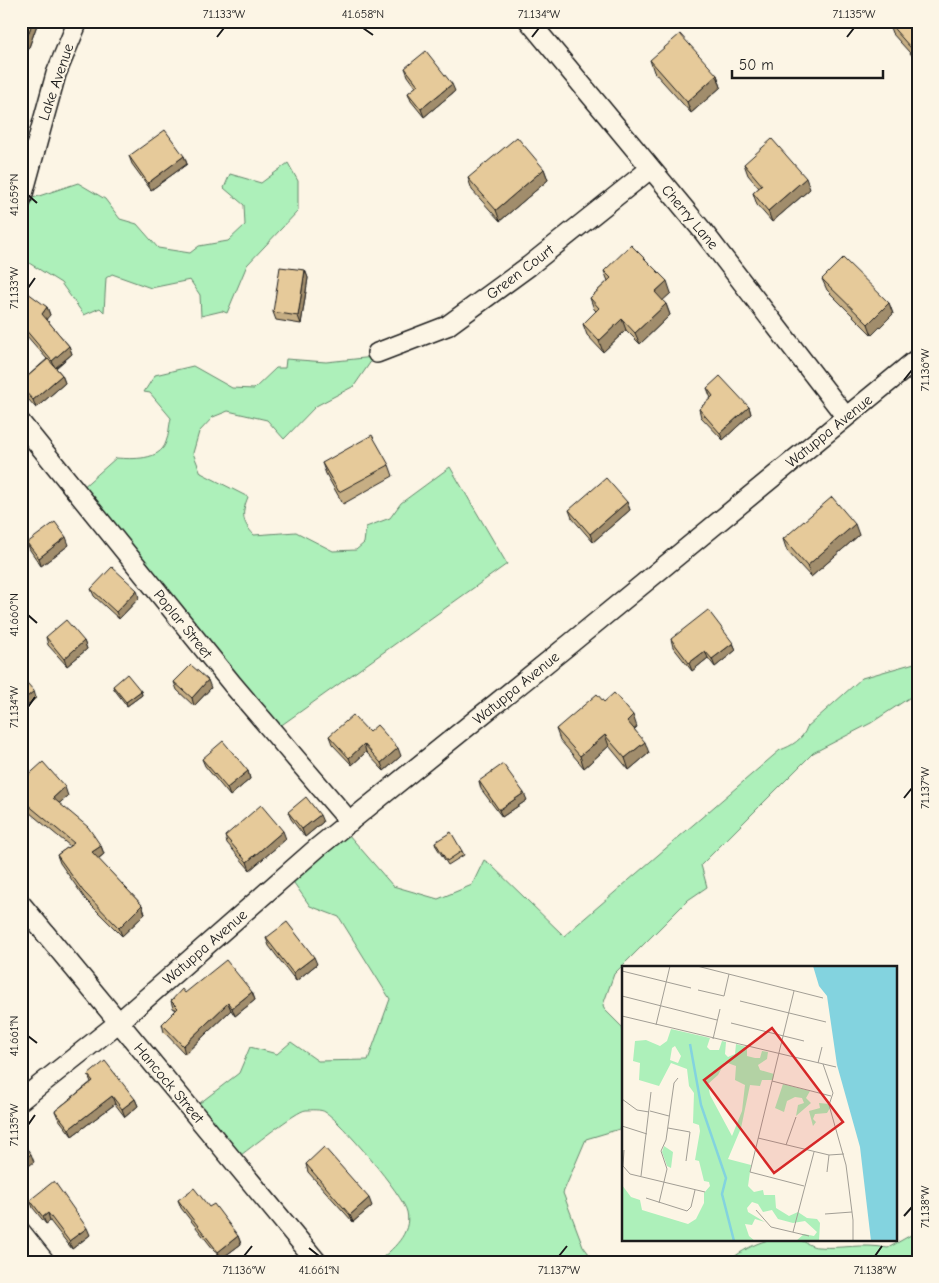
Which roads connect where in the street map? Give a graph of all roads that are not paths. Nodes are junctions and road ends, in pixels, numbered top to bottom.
1 (78, 21) edge
2 (529, 21) edge
3 (650, 169) junction
4 (21, 202) edge
5 (377, 352) dead end
6 (918, 358) edge
7 (846, 416) junction
8 (21, 423) edge
9 (350, 822) junction
10 (21, 904) edge
11 (118, 1023) junction
12 (21, 1100) edge
13 (21, 1232) edge
14 (45, 1262) edge
15 (318, 1262) edge

1 - 4 street, Lake Avenue
2 - 3 street, Cherry Lane
3 - 5 street, Green Court
3 - 7 street, Cherry Lane
6 - 7 street, Watuppa Avenue
7 - 9 street, Watuppa Avenue
8 - 9 street, Poplar Street
9 - 11 street, Watuppa Avenue
10 - 11 street, Hancock Street
11 - 12 street, Watuppa Avenue
11 - 15 street, Hancock Street
13 - 14 street

